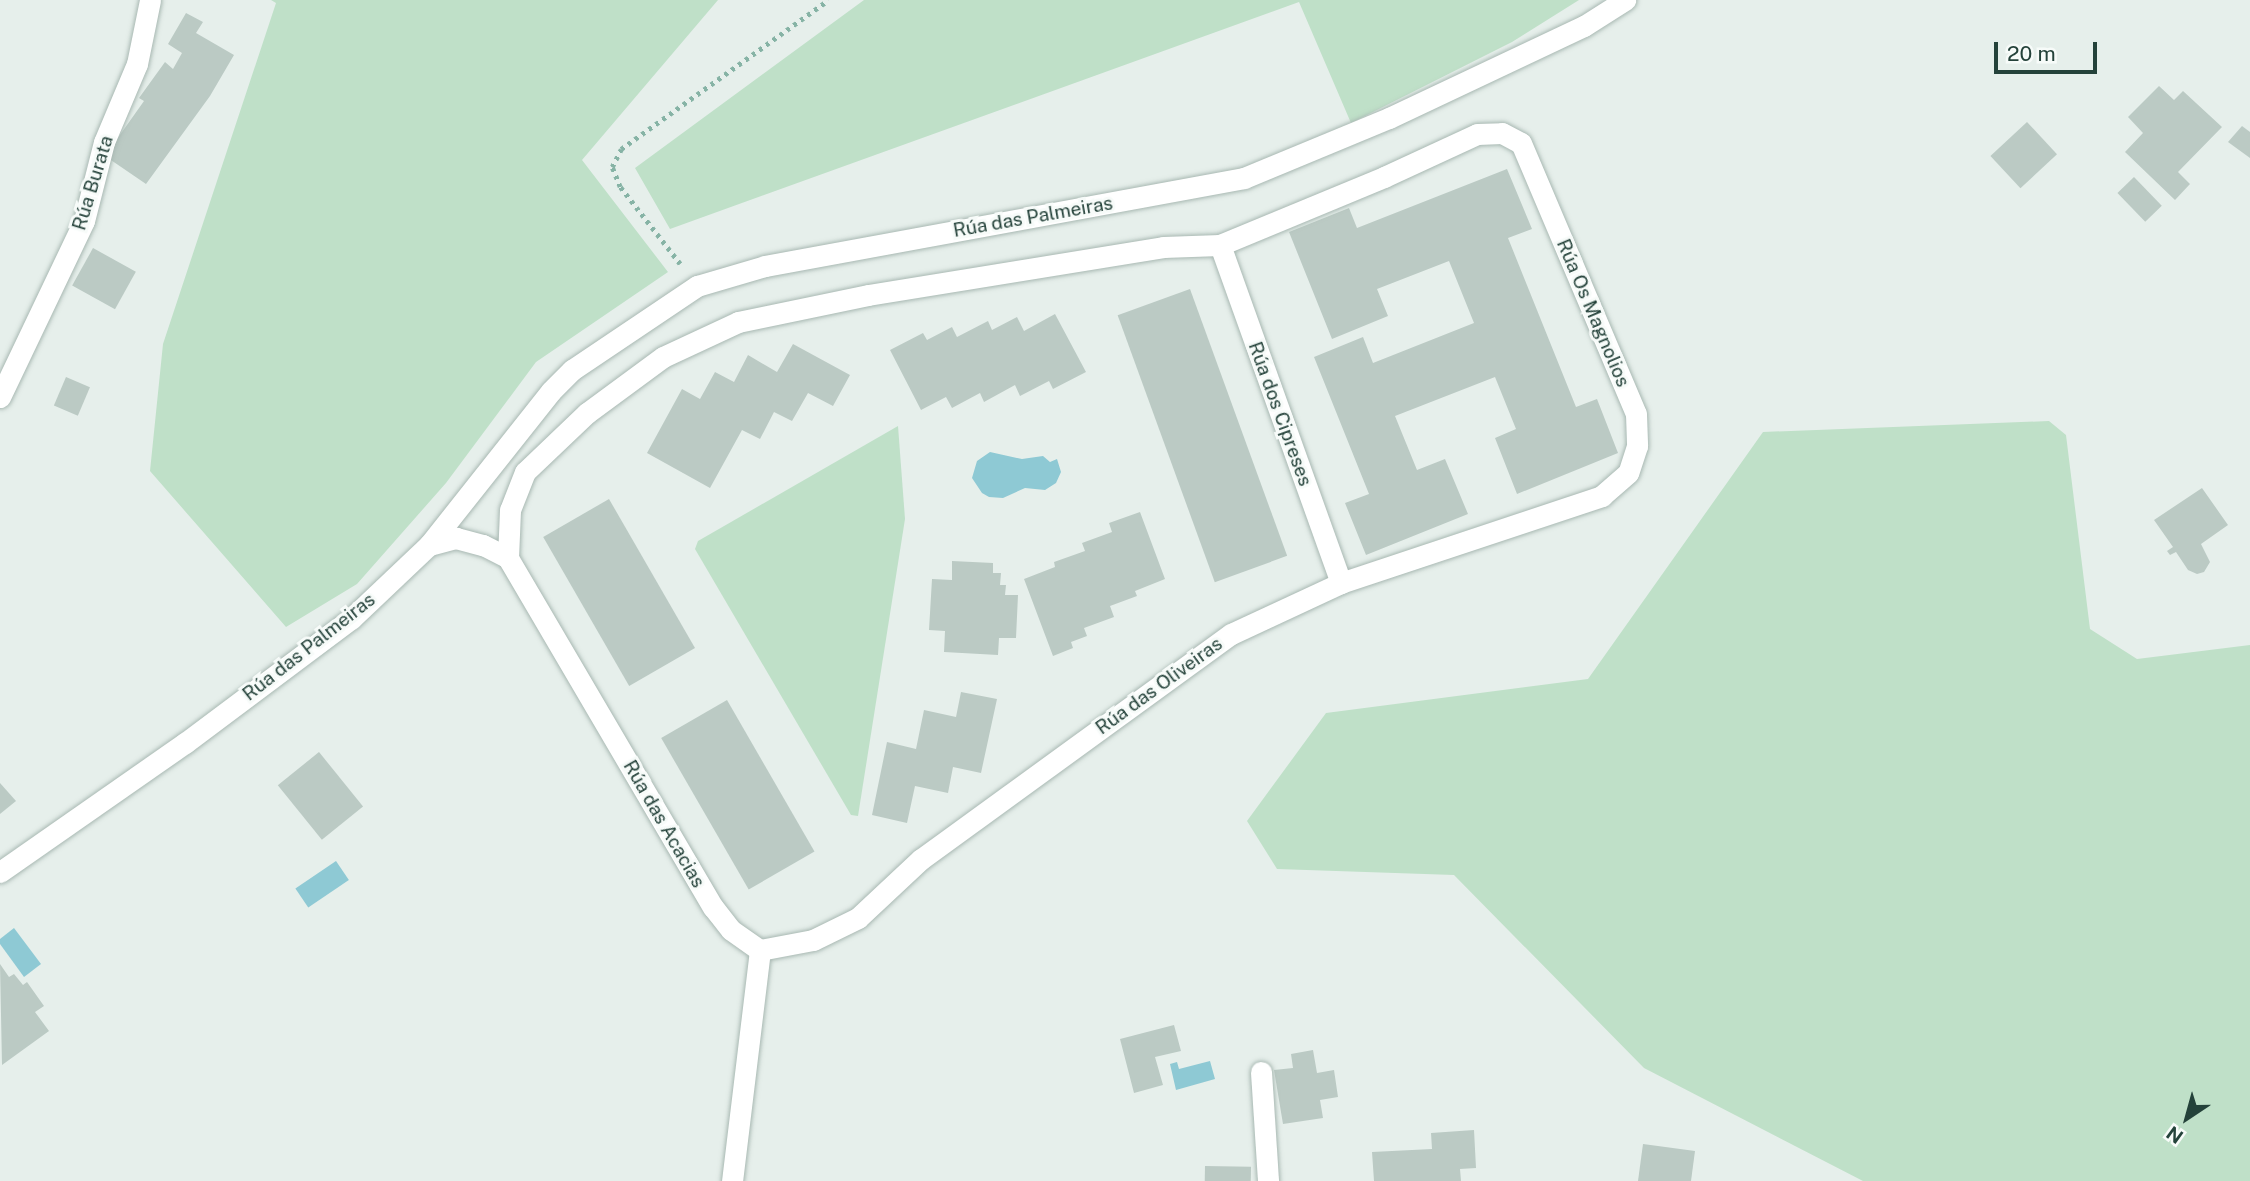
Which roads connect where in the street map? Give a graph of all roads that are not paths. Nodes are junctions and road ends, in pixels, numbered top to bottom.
1 (150, 0) edge
2 (1626, 0) edge
3 (1220, 245) junction
4 (0, 397) edge
5 (525, 472) junction
6 (483, 481) junction
7 (1602, 496) joint
8 (429, 545) junction
9 (509, 558) junction
10 (1341, 583) junction
11 (0, 872) edge
12 (760, 950) junction
13 (1261, 1072) dead end
14 (732, 1181) edge
15 (1268, 1181) edge

1 - 4 street, Rúa Burata
2 - 6 street, Rúa das Palmeiras
3 - 5 street
3 - 7 street, Rúa Os Magnolios
3 - 10 street, Rúa dos Cipreses
5 - 6 street
5 - 9 street
6 - 8 street, Rúa das Palmeiras
7 - 10 street, Rúa das Oliveiras
8 - 9 street
8 - 11 street, Rúa das Palmeiras
9 - 12 street, Rúa das Acacias
10 - 12 street, Rúa das Oliveiras
12 - 14 street
13 - 15 street

